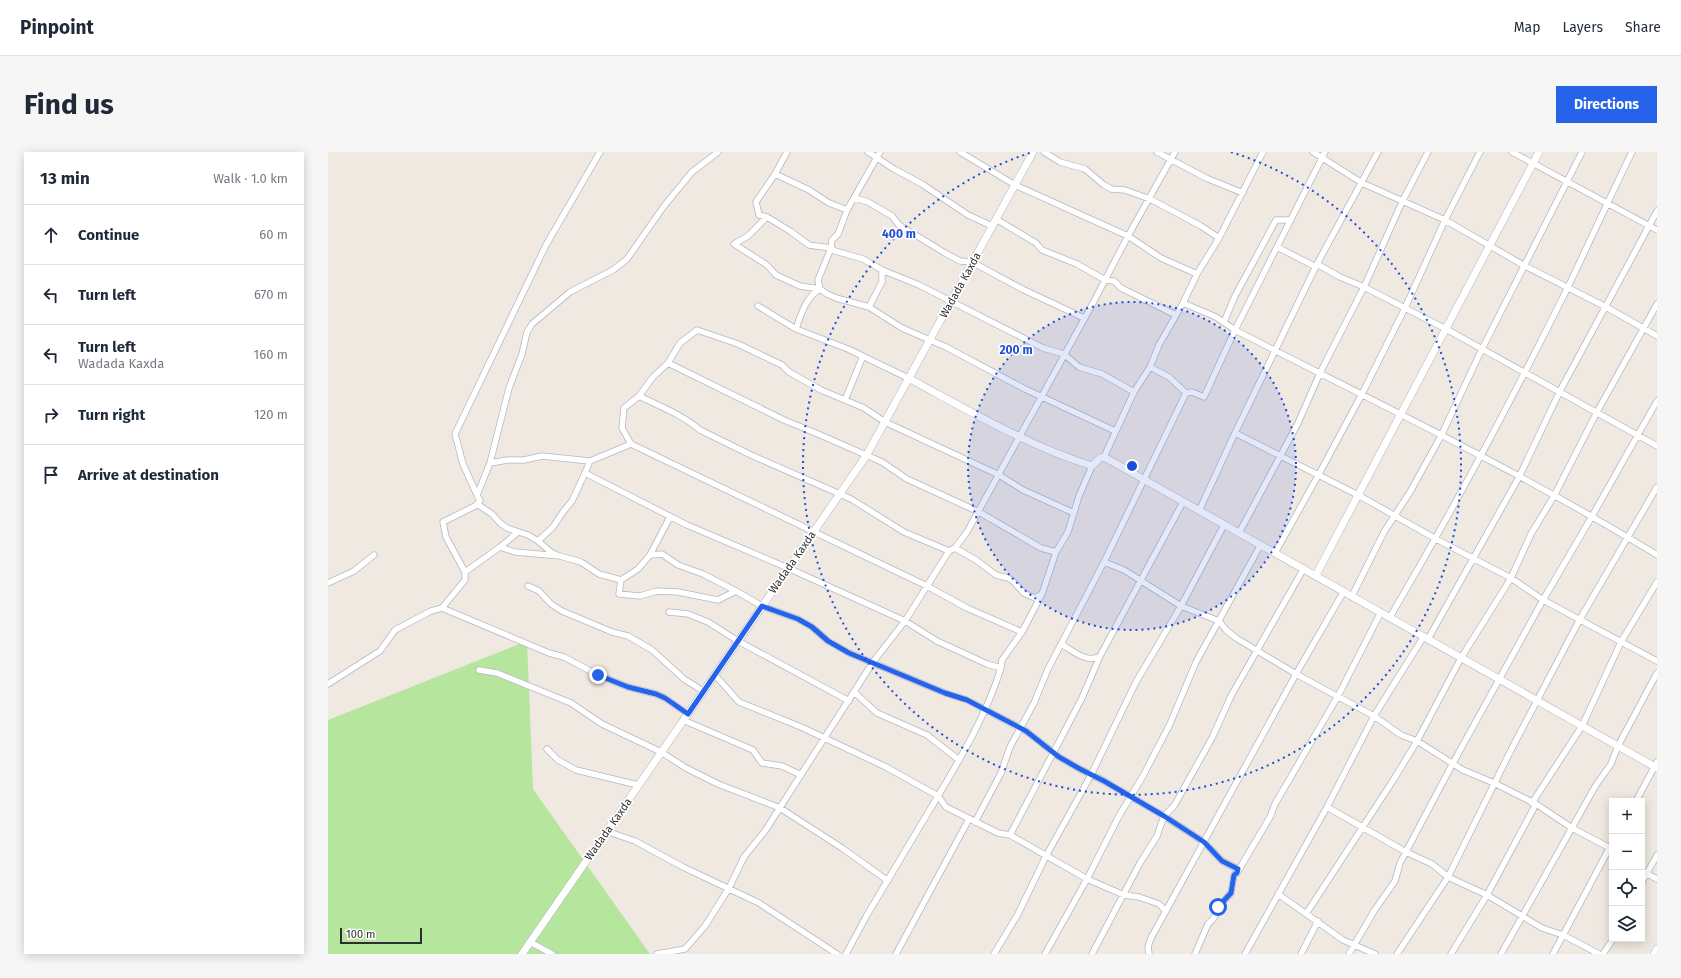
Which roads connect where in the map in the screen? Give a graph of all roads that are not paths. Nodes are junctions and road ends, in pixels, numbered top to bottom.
1 (600, 152) edge
2 (718, 152) edge
3 (787, 152) edge
4 (868, 152) edge
5 (880, 152) edge
6 (960, 152) edge
7 (1033, 152) edge
8 (1044, 152) edge
9 (1156, 152) edge
10 (1175, 152) edge
11 (1263, 152) edge
12 (1313, 152) edge
13 (1378, 152) edge
14 (1428, 152) edge
15 (1480, 152) edge
16 (1512, 152) edge
17 (1539, 152) edge
18 (1582, 152) edge
19 (1632, 152) edge
20 (1324, 155) edge
21 (876, 158) junction
22 (1172, 159) junction
23 (1533, 163) junction
24 (775, 174) junction
25 (1567, 181) junction
26 (1362, 183) junction
27 (1014, 185) junction
28 (1243, 193) junction
29 (855, 198) junction
30 (1150, 199) junction
31 (1403, 200) junction
32 (1607, 203) junction
33 (847, 210) junction
34 (1657, 211) edge
35 (766, 217) junction
36 (996, 219) junction
37 (1291, 220) junction
38 (1445, 220) junction
39 (992, 226) junction
40 (1650, 226) junction
41 (1657, 230) edge
42 (1128, 236) junction
43 (1219, 238) junction
44 (1490, 246) junction
45 (1277, 247) junction
46 (831, 248) junction
47 (972, 262) junction
48 (1317, 266) junction
49 (1525, 266) junction
50 (882, 270) junction
51 (1197, 274) junction
52 (1105, 280) junction
53 (1364, 287) junction
54 (1567, 288) junction
55 (820, 289) junction
56 (951, 302) junction
57 (1183, 303) junction
58 (1657, 304) edge
59 (758, 306) dead end
60 (869, 306) junction
61 (1606, 307) junction
62 (1405, 308) junction
63 (1176, 315) junction
64 (1084, 318) junction
65 (1224, 322) junction
66 (1644, 328) junction
67 (796, 329) junction
68 (1446, 329) junction
69 (1235, 330) junction
70 (1657, 336) edge
71 (929, 340) junction
72 (1482, 349) junction
73 (1275, 351) junction
74 (1064, 354) junction
75 (863, 356) junction
76 (668, 363) junction
77 (1150, 367) junction
78 (1525, 372) junction
79 (1320, 373) junction
80 (908, 378) junction
81 (1134, 392) junction
82 (1560, 392) junction
83 (1186, 393) junction
84 (1362, 394) junction
85 (639, 396) junction
86 (1041, 396) junction
87 (845, 400) junction
88 (1657, 401) edge
89 (1597, 412) junction
90 (1401, 413) junction
91 (885, 422) junction
92 (1115, 431) junction
93 (1235, 433) junction
94 (1019, 436) junction
95 (1441, 436) junction
96 (1638, 436) junction
97 (631, 444) junction
98 (1657, 446) edge
99 (1281, 455) junction
100 (866, 456) junction
101 (1480, 456) junction
102 (1104, 457) junction
103 (590, 461) junction
104 (490, 463) junction
105 (1092, 466) junction
106 (585, 473) junction
107 (1319, 474) junction
108 (999, 475) junction
109 (1518, 477) junction
110 (1143, 479) junction
111 (1657, 487) edge
112 (839, 494) junction
113 (477, 495) junction
114 (1358, 495) junction
115 (1554, 496) junction
116 (1183, 502) junction
117 (477, 504) junction
118 (1199, 511) junction
119 (979, 512) junction
120 (1074, 513) junction
121 (1396, 515) junction
122 (670, 517) junction
123 (1591, 518) junction
124 (1224, 525) junction
125 (813, 532) junction
126 (517, 533) junction
127 (1239, 533) junction
128 (1627, 537) junction
129 (1436, 539) junction
130 (538, 541) junction
131 (1260, 546) junction
132 (500, 547) junction
133 (956, 548) junction
134 (949, 551) junction
135 (1056, 552) junction
136 (1275, 553) junction
137 (374, 555) dead end
138 (650, 555) junction
139 (1657, 555) edge
140 (560, 556) junction
141 (1472, 558) junction
142 (1104, 562) junction
143 (788, 568) junction
144 (1304, 568) junction
145 (465, 572) junction
146 (1316, 575) junction
147 (1511, 578) junction
148 (621, 580) junction
149 (1141, 580) junction
150 (1657, 582) edge
151 (328, 583) edge
152 (528, 586) dead end
153 (927, 586) junction
154 (736, 591) junction
155 (1344, 591) junction
156 (1042, 594) junction
157 (1352, 596) junction
158 (1543, 600) junction
159 (762, 606) junction
160 (1181, 606) junction
161 (442, 608) junction
162 (669, 612) dead end
163 (1381, 612) junction
164 (1390, 617) junction
165 (1580, 619) junction
166 (905, 620) junction
167 (1219, 621) junction
168 (1022, 632) junction
169 (1426, 638) junction
170 (738, 641) junction
171 (1621, 642) junction
172 (1061, 644) junction
173 (1258, 650) junction
174 (1100, 656) junction
175 (1461, 658) junction
176 (1657, 661) edge
177 (873, 662) junction
178 (1001, 668) junction
179 (480, 670) dead end
180 (1657, 673) edge
181 (1296, 674) junction
182 (715, 675) junction
183 (1500, 679) junction
184 (328, 684) edge
185 (703, 691) junction
186 (854, 692) junction
187 (1338, 696) junction
188 (1537, 700) junction
189 (849, 701) junction
190 (984, 708) junction
191 (688, 714) junction
192 (1374, 716) junction
193 (683, 720) junction
194 (1582, 726) junction
195 (1020, 728) junction
196 (826, 738) junction
197 (1417, 740) junction
198 (1618, 746) junction
199 (547, 749) dead end
200 (661, 752) junction
201 (1054, 753) junction
202 (959, 760) junction
203 (1453, 763) junction
204 (1656, 766) edge
205 (1091, 774) junction
206 (801, 775) junction
207 (1494, 783) junction
208 (638, 785) junction
209 (938, 796) junction
210 (1130, 796) junction
211 (1638, 798) edge
212 (1534, 804) junction
213 (1327, 807) junction
214 (780, 808) junction
215 (1164, 816) junction
216 (969, 819) junction
217 (975, 822) junction
218 (1362, 827) junction
219 (1572, 828) junction
220 (606, 832) junction
221 (1010, 834) junction
222 (1204, 842) junction
223 (1609, 845) edge
224 (1406, 852) junction
225 (1657, 855) edge
226 (1046, 856) junction
227 (1609, 857) edge
228 (1238, 869) junction
229 (1645, 871) edge
230 (1645, 873) edge
231 (1448, 877) junction
232 (1087, 879) junction
233 (1657, 879) edge
234 (888, 881) junction
235 (729, 888) junction
236 (1278, 894) junction
237 (1124, 895) junction
238 (1487, 895) junction
239 (1166, 911) junction
240 (1306, 914) junction
241 (1523, 916) junction
242 (1318, 921) junction
243 (1564, 936) junction
244 (530, 942) junction
245 (1611, 942) edge
246 (1354, 945) junction
247 (1657, 949) edge
248 (522, 954) edge
249 (552, 954) edge
250 (657, 954) edge
251 (837, 954) edge
252 (846, 954) edge
253 (896, 954) edge
254 (994, 954) edge
255 (1045, 954) edge
256 (1092, 954) edge
257 (1149, 954) edge
258 (1195, 954) edge
259 (1245, 954) edge
260 (1300, 954) edge
261 (1350, 954) edge
262 (1375, 954) edge
263 (1397, 954) edge
264 (1451, 954) edge
265 (1501, 954) edge
266 (1553, 954) edge
267 (1599, 954) edge
268 (1603, 954) edge
269 (1654, 954) edge

1 - 113 street
2 - 104 street
3 - 24 street
4 - 21 street
5 - 21 street
6 - 27 street
7 - 27 street, Wadada Kaxda
8 - 30 street
9 - 22 street
10 - 22 street
11 - 28 street
12 - 20 street
13 - 26 street
14 - 31 street
15 - 38 street
16 - 23 street
17 - 23 street
18 - 25 street
19 - 32 street
20 - 26 street
20 - 37 street
21 - 29 street
21 - 39 street
22 - 28 street
22 - 30 street
23 - 25 street
23 - 44 street
24 - 33 street
24 - 35 street
25 - 32 street
25 - 49 street
26 - 31 street
26 - 48 street
27 - 36 street, Wadada Kaxda
27 - 42 street
28 - 43 street
29 - 33 street
29 - 47 street
30 - 42 street
30 - 43 street
31 - 38 street
31 - 53 street
32 - 40 street
32 - 54 street
33 - 46 street
34 - 40 street
35 - 46 street
35 - 55 street
36 - 39 street, Wadada Kaxda
36 - 52 street
37 - 45 street
37 - 65 street
38 - 44 street
38 - 62 street
39 - 47 street, Wadada Kaxda
40 - 41 street
40 - 61 street
42 - 51 street
42 - 52 street
43 - 51 street
44 - 49 street
44 - 68 street
45 - 48 street
45 - 69 street
46 - 50 street
46 - 55 street
47 - 56 street, Wadada Kaxda
47 - 64 street
48 - 53 street
48 - 73 street
49 - 54 street
49 - 72 street
50 - 56 street
50 - 60 street
51 - 57 street
52 - 63 street
52 - 64 street
53 - 62 street
53 - 79 street
54 - 61 street
54 - 78 street
55 - 60 street
55 - 67 street
56 - 71 street, Wadada Kaxda
56 - 74 street
57 - 63 street
57 - 65 street
58 - 66 street
59 - 67 street
60 - 71 street
61 - 66 street
61 - 82 street
62 - 68 street
62 - 84 street
63 - 77 street
64 - 74 street
65 - 69 street
66 - 70 street
66 - 89 street
67 - 75 street
68 - 72 street
68 - 90 street
69 - 73 street
69 - 83 street
71 - 80 street, Wadada Kaxda
71 - 86 street
72 - 78 street
72 - 95 street
73 - 79 street
73 - 93 street
74 - 81 street
74 - 86 street
75 - 80 street
75 - 87 street
76 - 85 street
76 - 87 street
76 - 100 street
77 - 81 street
77 - 83 street
78 - 82 street
78 - 101 street
79 - 84 street
79 - 99 street
80 - 91 street, Wadada Kaxda
80 - 94 street
81 - 92 street
82 - 89 street
82 - 109 street
83 - 110 street
84 - 90 street
84 - 107 street
85 - 97 street
85 - 112 street
86 - 92 street
86 - 94 street
87 - 91 street
88 - 96 street
89 - 96 street
89 - 115 street
90 - 95 street
90 - 114 street
91 - 100 street, Wadada Kaxda
91 - 108 street
92 - 102 street
93 - 99 street
93 - 118 street
94 - 105 street
94 - 108 street
95 - 101 street
95 - 121 street
96 - 98 street
96 - 123 street
97 - 103 street
97 - 125 street
99 - 107 street
99 - 127 street
100 - 112 street, Wadada Kaxda
100 - 119 street
101 - 109 street
101 - 129 street
102 - 105 street
102 - 110 street
103 - 104 street
103 - 106 street
104 - 113 street
105 - 120 street
106 - 122 street
106 - 130 street
107 - 114 street
107 - 136 street
108 - 119 street
108 - 120 street
109 - 115 street
109 - 141 street
110 - 116 street
110 - 142 street
111 - 128 street
112 - 125 street, Wadada Kaxda
112 - 134 street
113 - 117 street
114 - 121 street
114 - 146 street
115 - 123 street
115 - 147 street
116 - 118 street
116 - 149 street
117 - 126 street
117 - 145 street
118 - 124 street
119 - 133 street
119 - 135 street
120 - 135 street
121 - 129 street
121 - 157 street
122 - 138 street
122 - 143 street
123 - 128 street
123 - 158 street
124 - 127 street
124 - 160 street
125 - 143 street, Wadada Kaxda
125 - 153 street
126 - 130 street
126 - 132 street
127 - 131 street
128 - 139 street
128 - 165 street
129 - 141 street
129 - 164 street
130 - 140 street
131 - 136 street
131 - 167 street
132 - 140 street
132 - 145 street
133 - 134 street
133 - 156 street
134 - 153 street
135 - 156 street
136 - 144 street
137 - 151 street
138 - 148 street
138 - 154 street
140 - 148 street
141 - 147 street
141 - 169 street
142 - 149 street
142 - 172 street
143 - 159 street, Wadada Kaxda
143 - 166 street
144 - 146 street
144 - 173 street
145 - 161 street
146 - 155 street
147 - 158 street
147 - 175 street
148 - 154 street
149 - 160 street
149 - 174 street
150 - 171 street
152 - 185 street
153 - 166 street
153 - 168 street
154 - 159 street
155 - 157 street
155 - 181 street
156 - 168 street
157 - 163 street
158 - 165 street
158 - 183 street
159 - 170 street, Wadada Kaxda
159 - 177 street
160 - 167 street
160 - 205 street
161 - 184 street
161 - 191 street
162 - 170 street
163 - 164 street
163 - 187 street
164 - 169 street
165 - 171 street
165 - 188 street
166 - 177 street
166 - 178 street
167 - 173 street
167 - 210 street
168 - 178 street
169 - 175 street
169 - 192 street
170 - 182 street, Wadada Kaxda
170 - 189 street
171 - 176 street
171 - 194 street
172 - 174 street
172 - 195 street
173 - 181 street
173 - 215 street
174 - 201 street
175 - 183 street
175 - 197 street
177 - 186 street
177 - 190 street
178 - 190 street
179 - 200 street
180 - 198 street
181 - 187 street
181 - 222 street
182 - 185 street, Wadada Kaxda
182 - 196 street
183 - 188 street
183 - 203 street
185 - 191 street, Wadada Kaxda
186 - 189 street
186 - 202 street
187 - 192 street
187 - 228 street
188 - 194 street
188 - 207 street
189 - 196 street
190 - 195 street
190 - 202 street
191 - 193 street, Wadada Kaxda
192 - 197 street
192 - 213 street
193 - 200 street, Wadada Kaxda
193 - 206 street
194 - 198 street
194 - 212 street
195 - 201 street
195 - 217 street
196 - 206 street
196 - 209 street
197 - 203 street
197 - 218 street
198 - 204 street
198 - 219 street
199 - 208 street
200 - 208 street, Wadada Kaxda
200 - 214 street
201 - 205 street
201 - 221 street
202 - 209 street
203 - 207 street
203 - 224 street
204 - 211 street
205 - 210 street
205 - 226 street
206 - 214 street
207 - 212 street
207 - 231 street
208 - 220 street, Wadada Kaxda
209 - 216 street
209 - 234 street
210 - 215 street
210 - 232 street
212 - 219 street
212 - 238 street
213 - 218 street
213 - 236 street
214 - 234 street
214 - 235 street
215 - 222 street
215 - 237 street
216 - 217 street
216 - 253 street
217 - 221 street
218 - 224 street
218 - 240 street
219 - 223 street
219 - 241 street
220 - 235 street
220 - 244 street, Wadada Kaxda
221 - 226 street
222 - 228 street
222 - 239 street
224 - 231 street
224 - 246 street
225 - 229 street
226 - 232 street
226 - 254 street
227 - 243 street
228 - 258 street
230 - 233 street
231 - 238 street
231 - 263 street
232 - 237 street
232 - 255 street
234 - 252 street
235 - 250 street
235 - 251 street
236 - 240 street
236 - 259 street
237 - 239 street
237 - 256 street
238 - 241 street
238 - 264 street
239 - 257 street
240 - 242 street
241 - 243 street
241 - 265 street
242 - 246 street
242 - 260 street
243 - 266 street
243 - 267 street
244 - 248 street, Wadada Kaxda
244 - 249 street
245 - 268 street
246 - 261 street
246 - 262 street
247 - 269 street

